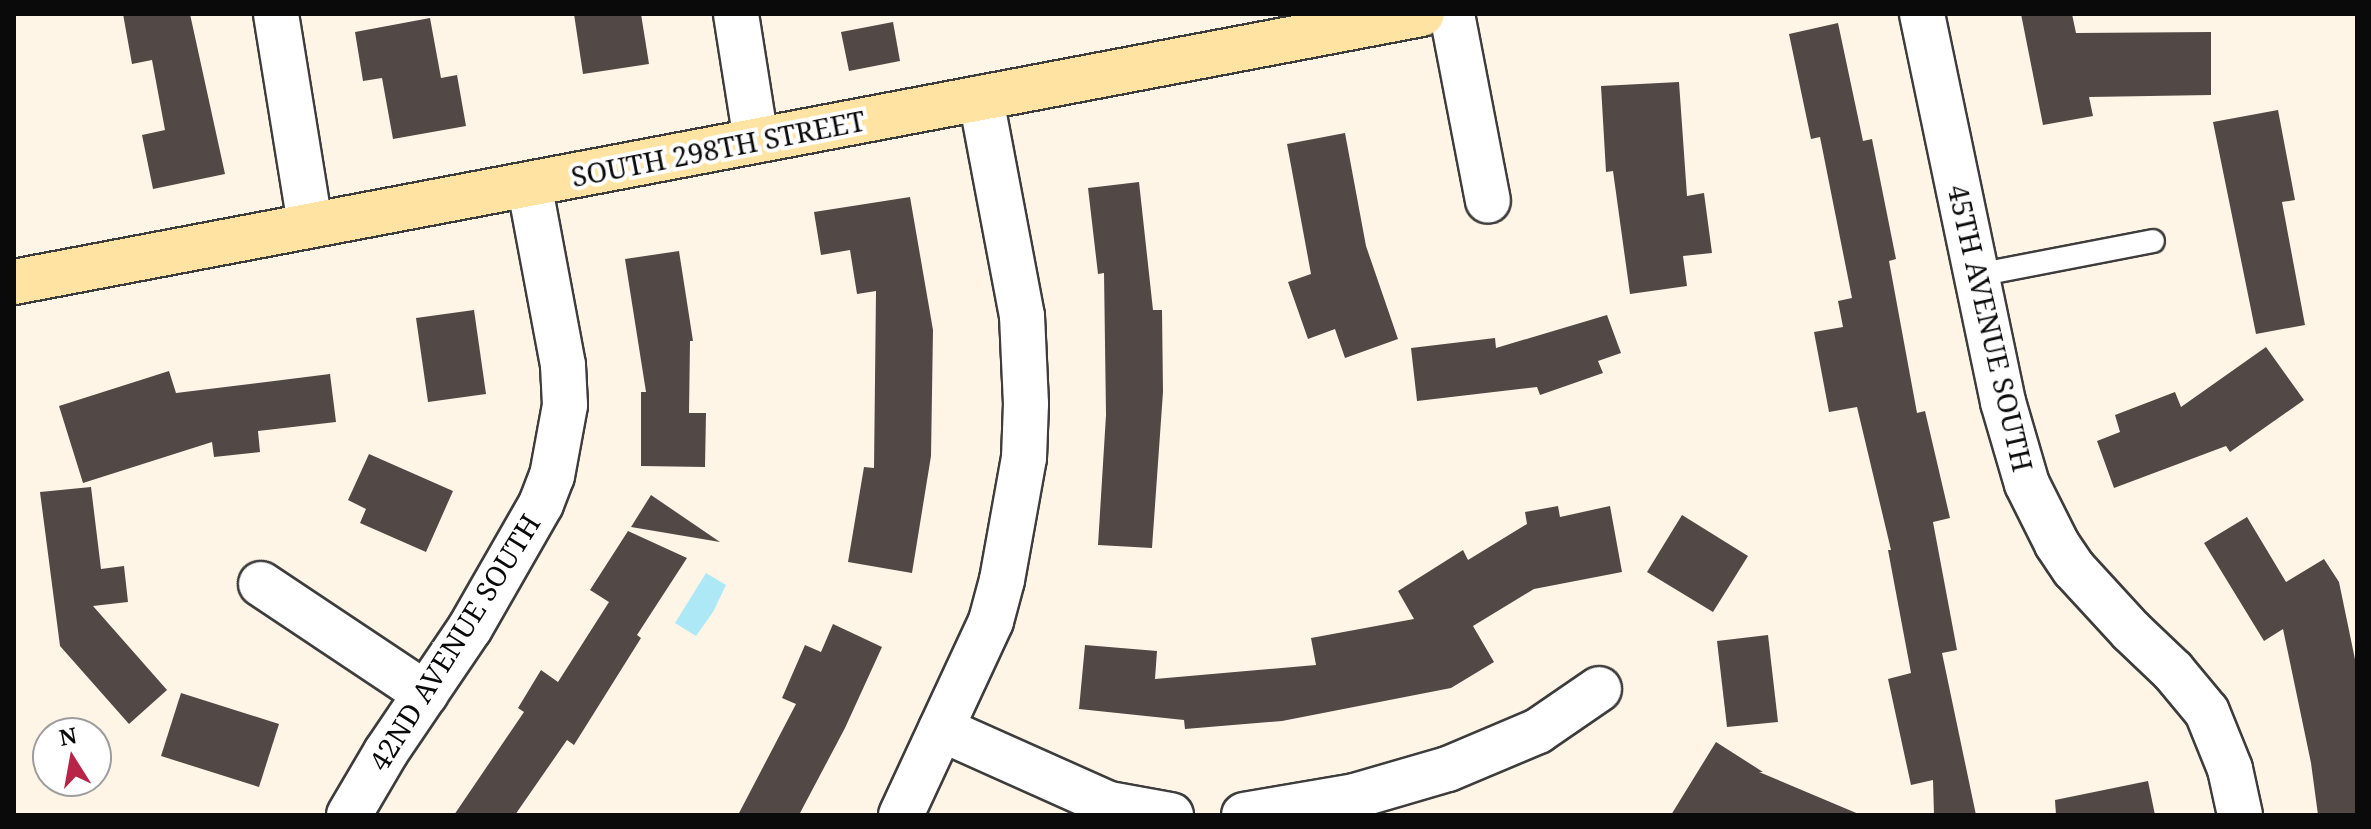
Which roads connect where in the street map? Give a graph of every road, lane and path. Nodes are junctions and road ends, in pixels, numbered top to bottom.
1 (276, 14) edge
2 (736, 14) edge
3 (1422, 14) edge
4 (1452, 14) edge
5 (1922, 14) edge
6 (981, 98) junction
7 (756, 140) junction
8 (529, 184) junction
9 (1488, 201) dead end
10 (310, 225) junction
11 (2153, 241) dead end
12 (1977, 275) junction
13 (14, 282) edge
14 (261, 584) dead end
15 (1599, 689) dead end
16 (426, 694) junction
17 (941, 729) junction
18 (349, 815) edge
19 (901, 815) edge
20 (1171, 815) edge
21 (1244, 815) edge
22 (2240, 815) edge

1 - 10 street
2 - 7 street
3 - 6 street, SOUTH 298TH STREET
4 - 9 street
5 - 12 street, 45TH AVENUE SOUTH
6 - 7 street, SOUTH 298TH STREET
6 - 17 street
7 - 8 street, SOUTH 298TH STREET
8 - 10 street, SOUTH 298TH STREET
8 - 16 street, 42ND AVENUE SOUTH
10 - 13 street, SOUTH 298TH STREET
11 - 12 lane
12 - 22 street, 45TH AVENUE SOUTH
14 - 16 street
15 - 21 street
16 - 18 street, 42ND AVENUE SOUTH
17 - 19 street
17 - 20 street

